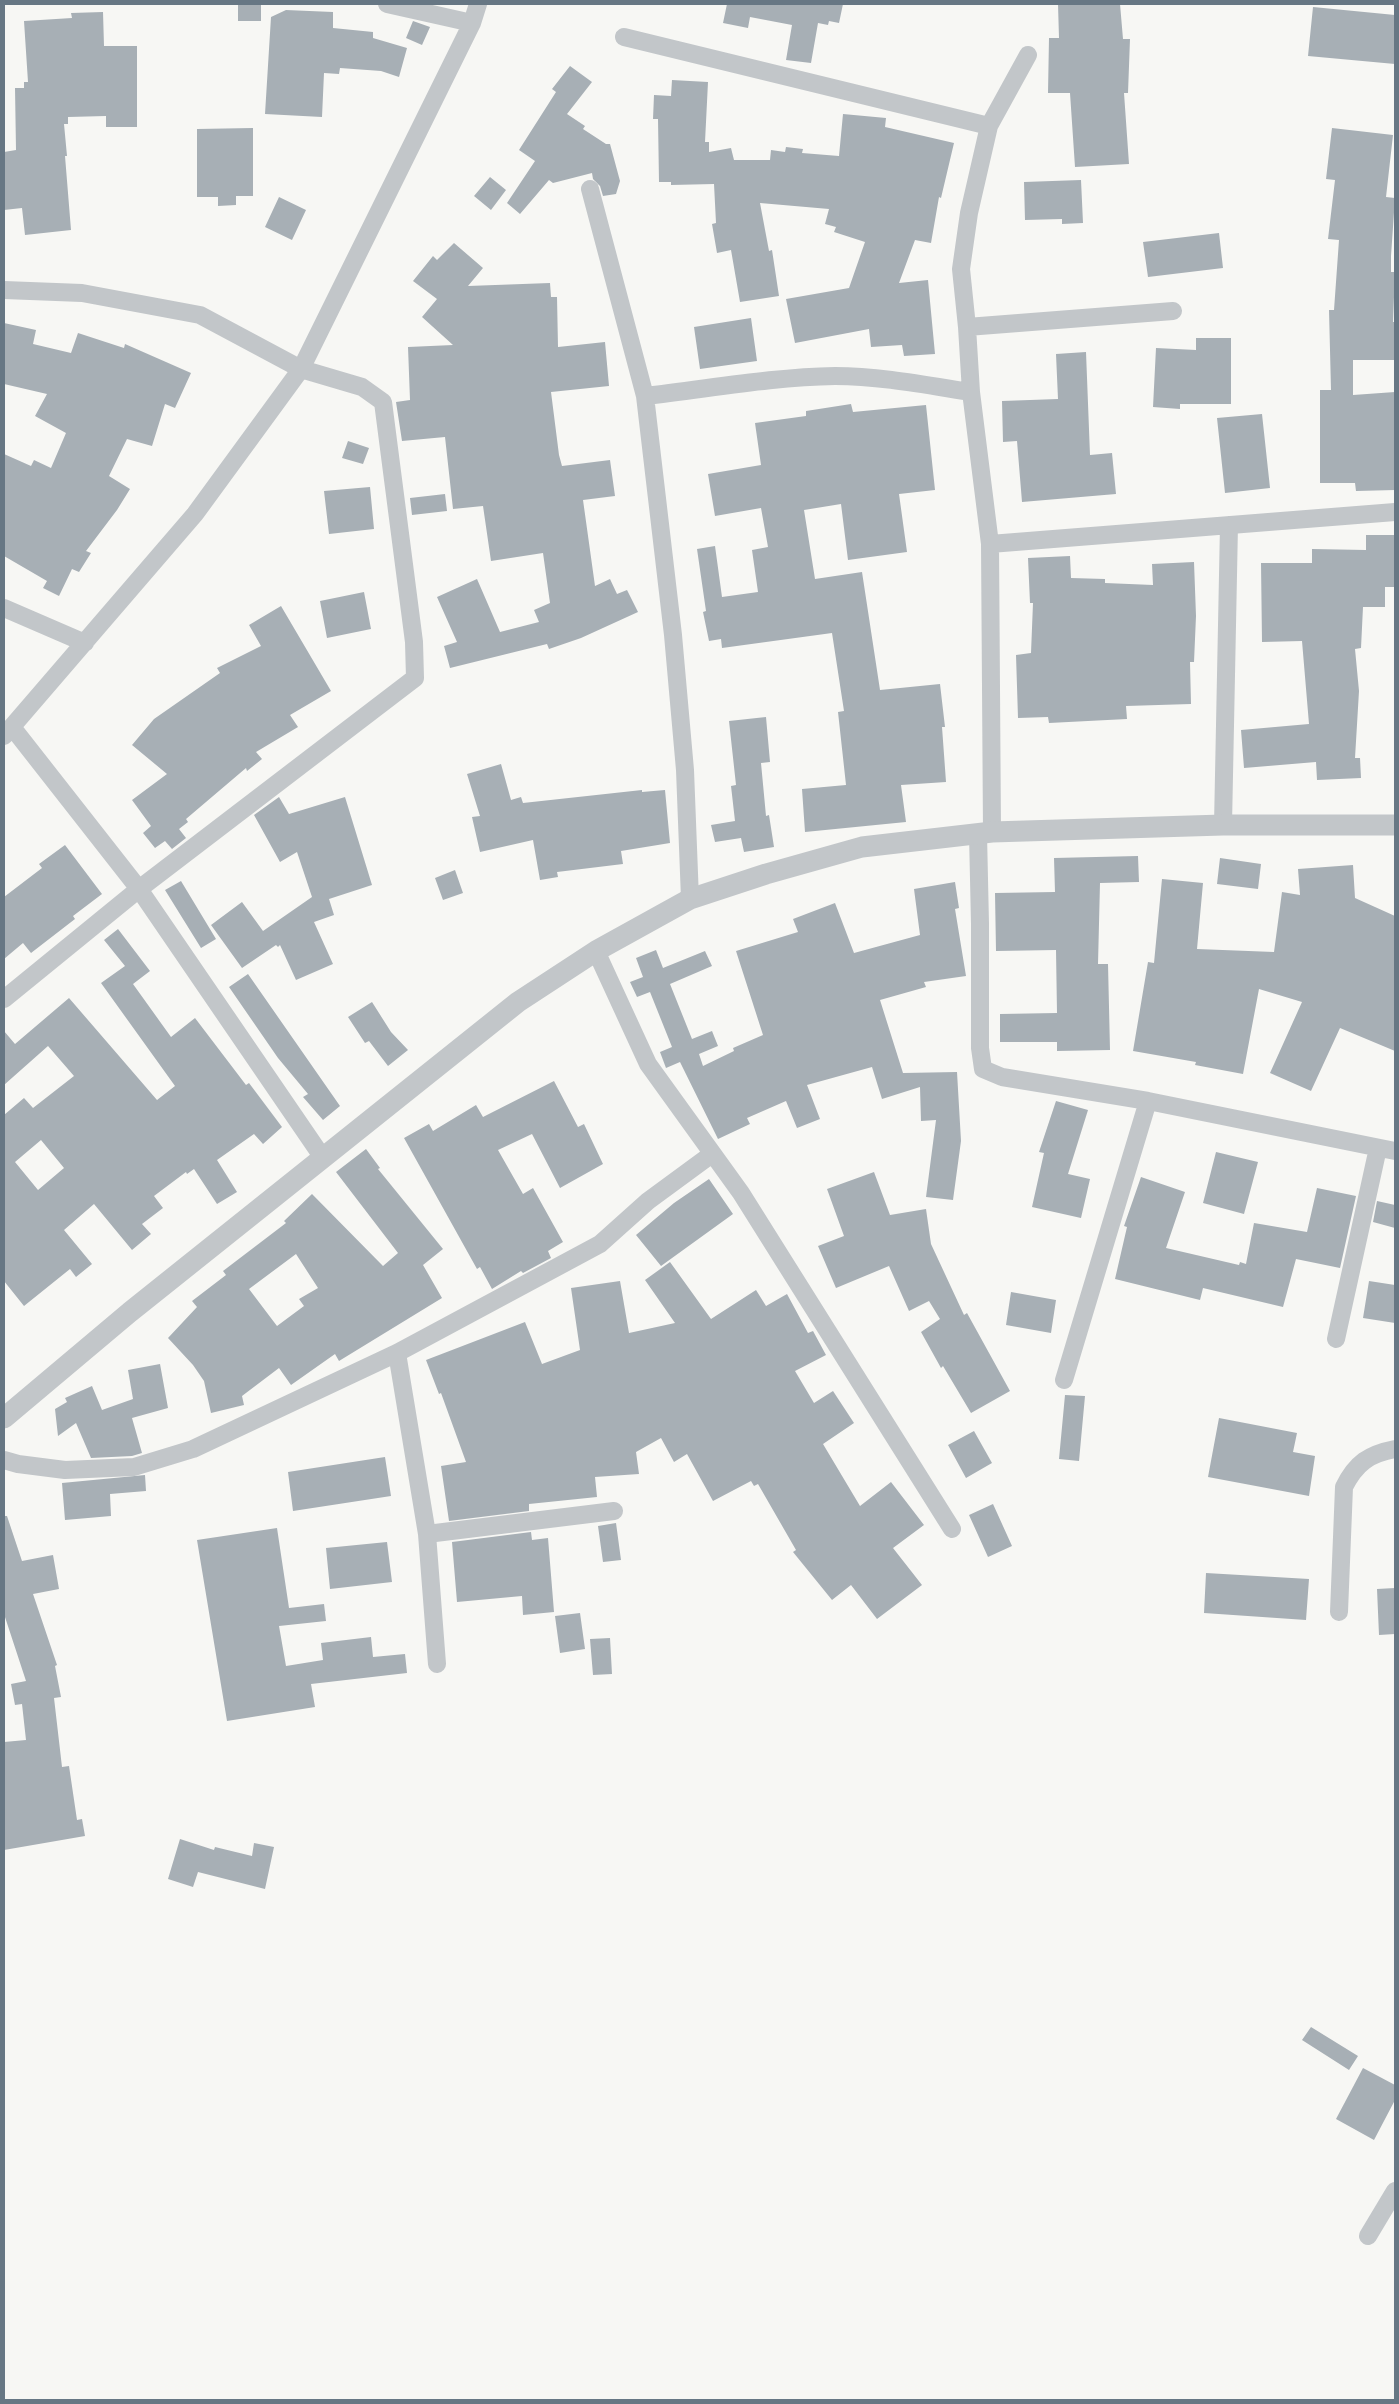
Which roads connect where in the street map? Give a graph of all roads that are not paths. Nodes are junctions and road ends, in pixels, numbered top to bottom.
1 (387, 4) edge
2 (478, 4) edge
3 (472, 23) junction
4 (624, 36) dead end
5 (1028, 55) dead end
6 (988, 126) junction
7 (590, 189) dead end
8 (4, 290) edge
9 (1172, 312) dead end
10 (967, 327) junction
11 (301, 369) junction
12 (971, 392) junction
13 (645, 396) junction
14 (1395, 512) edge
15 (1229, 525) junction
16 (990, 544) junction
17 (4, 608) edge
18 (85, 643) junction
19 (8, 732) edge
20 (1223, 825) junction
21 (1395, 825) edge
22 (985, 833) junction
23 (139, 889) junction
24 (690, 899) junction
25 (596, 951) junction
26 (4, 999) edge
27 (1148, 1101) junction
28 (1387, 1150) edge
29 (712, 1154) junction
30 (323, 1158) junction
31 (1336, 1339) dead end
32 (398, 1353) junction
33 (1064, 1380) dead end
34 (4, 1418) edge
35 (1395, 1449) edge
36 (4, 1460) edge
37 (614, 1511) dead end
38 (952, 1529) dead end
39 (427, 1534) junction
40 (1339, 1612) dead end
41 (437, 1664) dead end
42 (1395, 2192) edge
43 (1368, 2236) dead end

1 - 3 street
2 - 3 street
3 - 11 street
4 - 6 street
5 - 6 street
6 - 10 street
7 - 13 street
8 - 11 street
9 - 10 street
10 - 12 street
11 - 18 street
11 - 23 street
12 - 13 street
12 - 16 street
13 - 24 street
14 - 15 street
15 - 16 street
15 - 20 street
16 - 22 street
17 - 18 street
18 - 19 street
19 - 23 street
20 - 21 street
20 - 22 street
22 - 24 street
22 - 27 street
23 - 26 street
23 - 30 street
24 - 25 street
25 - 29 street
25 - 30 street
27 - 28 street
27 - 33 street
28 - 31 street
29 - 32 street
29 - 38 street
30 - 34 street
32 - 36 street
32 - 39 street
35 - 40 street
37 - 39 street
39 - 41 street
42 - 43 street

